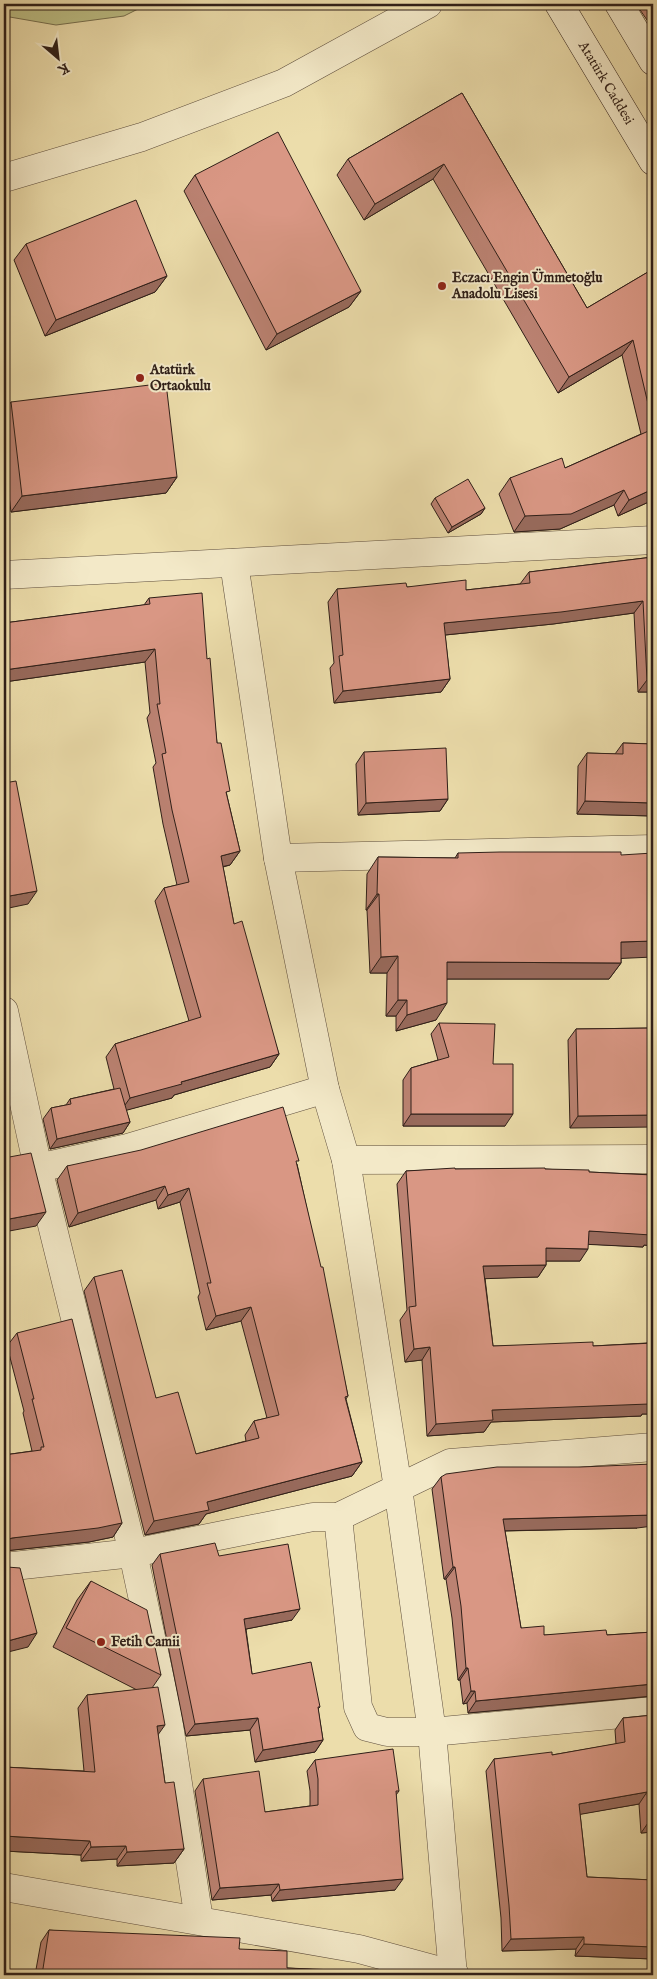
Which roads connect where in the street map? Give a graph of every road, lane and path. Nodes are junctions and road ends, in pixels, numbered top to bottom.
1 (428, 4) edge
2 (559, 4) edge
3 (619, 4) edge
4 (653, 61) edge
5 (653, 161) edge
6 (4, 178) edge
7 (653, 540) edge
8 (234, 563) junction
9 (78, 570) junction
10 (4, 575) edge
11 (4, 585) edge
12 (653, 849) edge
13 (278, 858) junction
14 (4, 1011) edge
15 (325, 1089) junction
16 (653, 1159) edge
17 (346, 1160) junction
18 (38, 1168) junction
19 (653, 1447) edge
20 (398, 1488) junction
21 (338, 1517) junction
22 (133, 1553) junction
23 (4, 1567) edge
24 (653, 1711) edge
25 (432, 1732) junction
26 (4, 1887) edge
27 (199, 1920) junction
28 (454, 1975) edge

1 - 6 street
2 - 5 street, Atatürk Caddesi
3 - 4 street
7 - 8 street
8 - 9 street
8 - 13 street
9 - 10 street
9 - 11 street
12 - 13 street
13 - 15 street
14 - 18 street
15 - 17 street
15 - 18 street
16 - 17 street
17 - 20 street
18 - 22 street
19 - 20 street
20 - 21 street
20 - 25 street
21 - 22 street
21 - 25 street
22 - 23 street
22 - 27 street
24 - 25 street
25 - 28 street
26 - 27 street
27 - 28 street

